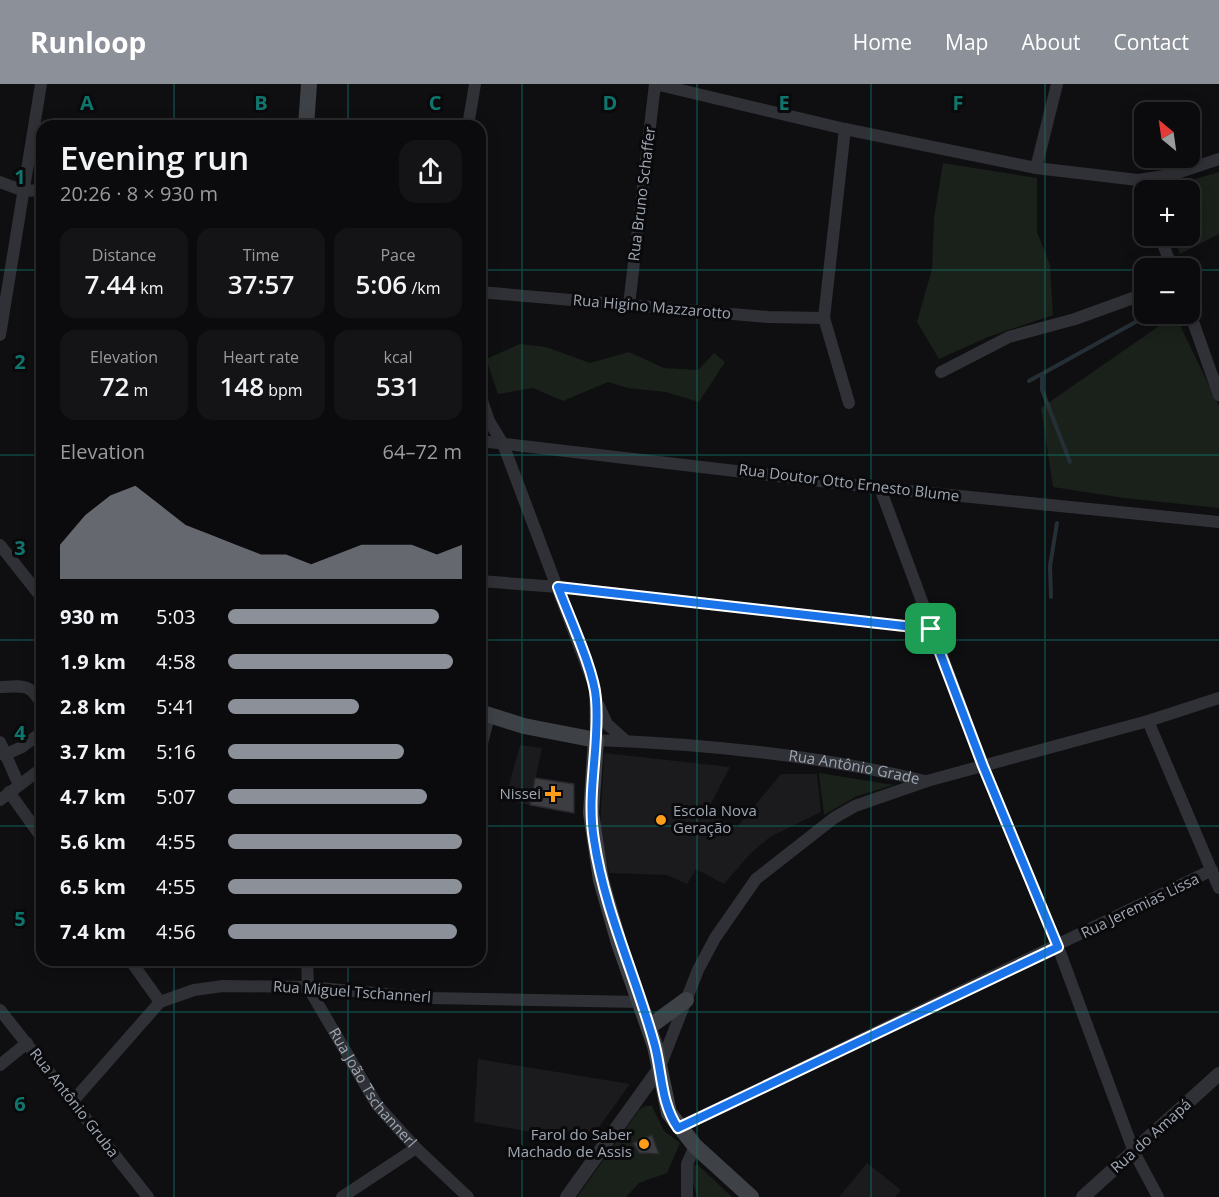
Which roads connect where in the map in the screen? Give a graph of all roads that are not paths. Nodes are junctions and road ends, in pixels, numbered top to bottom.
1 (41, 84) edge
2 (309, 84) edge
3 (475, 84) edge
4 (655, 84) edge
5 (1057, 84) edge
6 (306, 120) edge
7 (469, 120) edge
8 (845, 129) junction
9 (1219, 159) edge
10 (1036, 168) junction
11 (1138, 180) joint
12 (0, 182) edge
13 (36, 190) edge
14 (24, 191) junction
15 (486, 293) edge
16 (1134, 298) edge
17 (629, 305) junction
18 (824, 318) junction
19 (1194, 324) edge
20 (0, 334) edge
21 (942, 372) dead end
22 (1219, 395) edge
23 (849, 404) dead end
24 (486, 413) edge
25 (486, 442) edge
26 (503, 444) junction
27 (879, 488) junction
28 (1219, 522) edge
29 (0, 545) edge
30 (486, 581) edge
31 (558, 587) junction
32 (36, 590) edge
33 (931, 629) junction
34 (0, 687) edge
35 (36, 694) edge
36 (1219, 698) edge
37 (597, 700) junction
38 (486, 714) edge
39 (1148, 721) junction
40 (36, 736) edge
41 (596, 740) junction
42 (626, 741) junction
43 (0, 742) edge
44 (4, 760) edge
45 (983, 766) junction
46 (36, 772) edge
47 (927, 781) junction
48 (10, 792) edge
49 (36, 829) edge
50 (1212, 870) junction
51 (1219, 888) edge
52 (1058, 947) junction
53 (134, 966) edge
54 (307, 966) edge
55 (308, 987) junction
56 (686, 1000) junction
57 (160, 1002) junction
58 (641, 1002) junction
59 (0, 1010) edge
60 (649, 1027) junction
61 (27, 1043) junction
62 (0, 1065) edge
63 (659, 1069) junction
64 (1219, 1074) edge
65 (73, 1101) junction
66 (678, 1128) junction
67 (695, 1146) junction
68 (416, 1148) junction
69 (1134, 1152) junction
70 (148, 1197) edge
71 (342, 1197) edge
72 (468, 1197) edge
73 (567, 1197) edge
74 (687, 1197) edge
75 (751, 1197) edge
76 (1083, 1197) edge
77 (1158, 1197) edge

1 - 14 street
2 - 6 main road
3 - 7 street
4 - 8 street
4 - 17 street, Rua Bruno Schaffer
5 - 10 street
8 - 10 street
8 - 18 street
9 - 11 street
10 - 11 street
12 - 14 street
13 - 14 street
14 - 20 street
15 - 17 street, Rua Higino Mazzarotto
16 - 21 street
17 - 18 street, Rua Higino Mazzarotto
18 - 23 street
19 - 22 street
24 - 26 street
25 - 26 street, Rua Doutor Otto Ernesto Blume
26 - 27 street, Rua Doutor Otto Ernesto Blume
26 - 31 street
27 - 28 street, Rua Doutor Otto Ernesto Blume
27 - 33 street
29 - 32 street
30 - 31 street
31 - 33 street
31 - 37 street
33 - 45 street
34 - 35 street
36 - 39 street, Rua Antônio Grade
37 - 41 street
37 - 42 street
38 - 41 main road, Rua Antônio Grade
39 - 45 street, Rua Antônio Grade
39 - 50 street
40 - 44 street
41 - 42 street, Rua Antônio Grade
41 - 58 main road
42 - 47 street, Rua Antônio Grade
43 - 44 street
44 - 48 street
45 - 47 street, Rua Antônio Grade
45 - 52 street
46 - 48 street
47 - 56 street
48 - 49 street
50 - 51 street
50 - 52 street, Rua Jeremias Lissa
52 - 66 street, Rua Jeremias Lissa
52 - 69 street
53 - 57 street
54 - 55 street, Rua João Tschannerl
55 - 57 street, Rua Miguel Tschannerl
55 - 58 street, Rua Miguel Tschannerl
55 - 68 street, Rua João Tschannerl
56 - 60 main road
56 - 63 street
57 - 65 street, Rua Miguel Tschannerl
58 - 60 main road
59 - 61 street, Rua Antônio Gruba
60 - 63 main road
61 - 62 street
61 - 65 street, Rua Antônio Gruba
63 - 66 main road
63 - 73 street
64 - 69 street, Rua do Amapá
65 - 70 street, Rua Antônio Gruba
66 - 67 main road
67 - 74 street
67 - 75 main road
68 - 71 street
68 - 72 street, Rua João Tschannerl
69 - 76 street, Rua do Amapá
69 - 77 street

